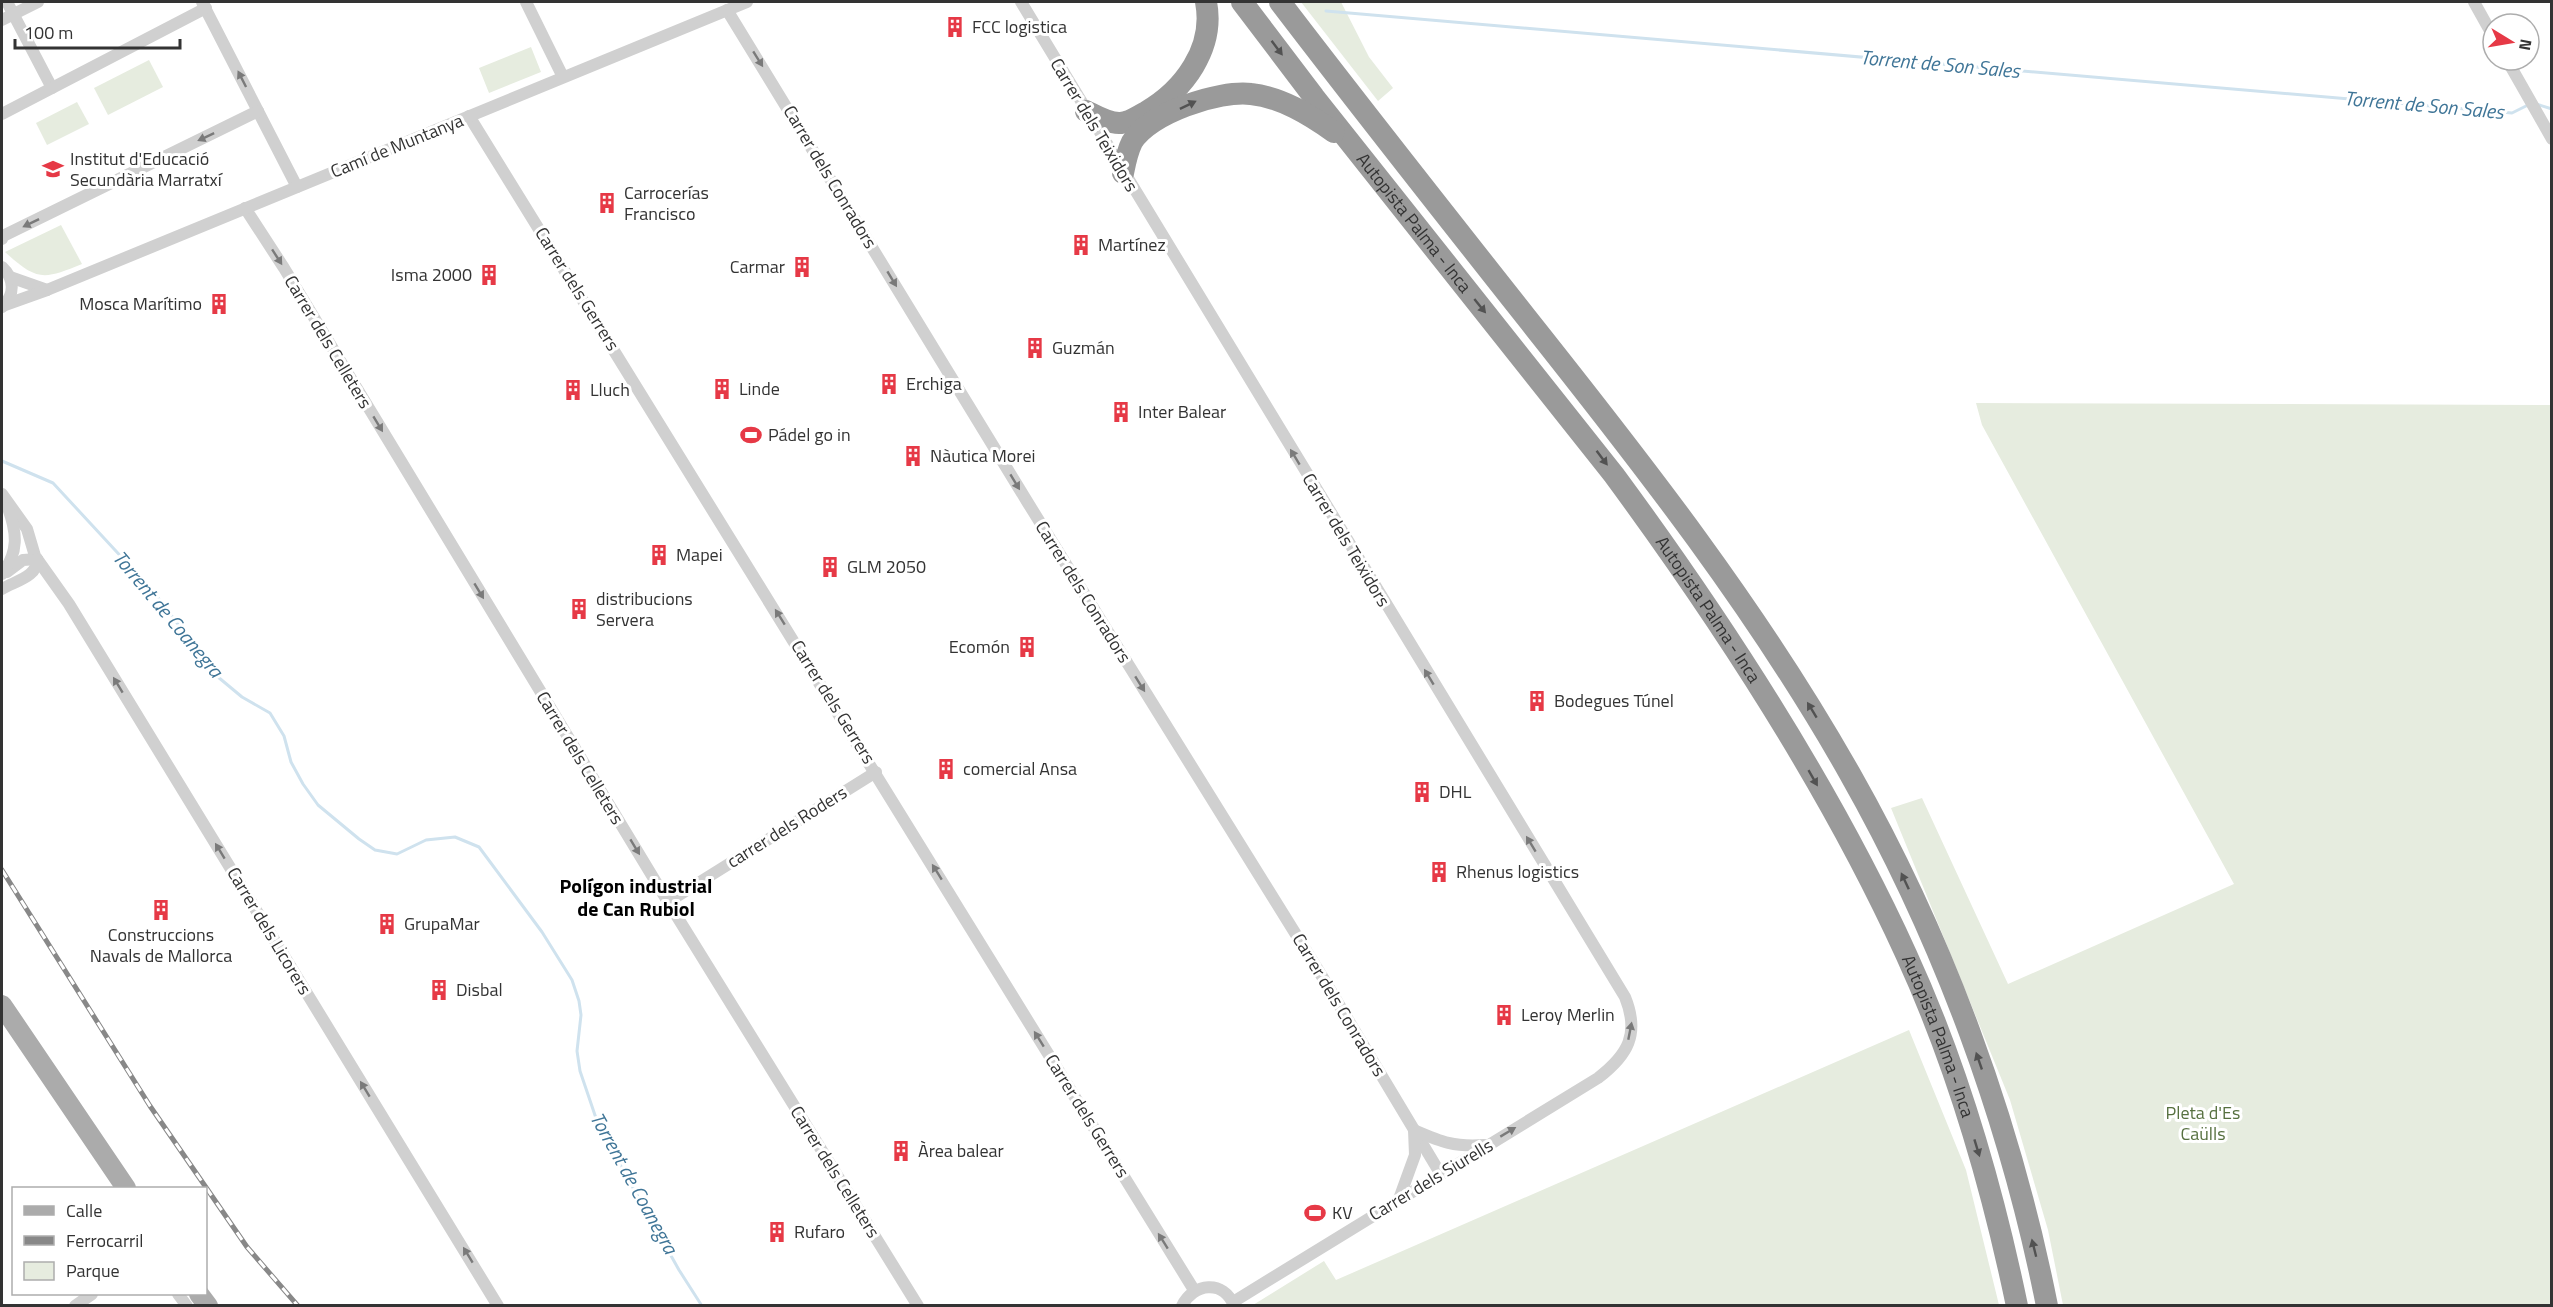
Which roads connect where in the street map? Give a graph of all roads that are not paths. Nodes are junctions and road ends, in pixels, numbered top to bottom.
1 (7, 2) edge
2 (38, 2) edge
3 (526, 2) edge
4 (742, 2) edge
5 (1021, 2) edge
6 (1206, 2) edge
7 (1242, 2) edge
8 (1280, 2) edge
9 (204, 5) edge
10 (727, 10) junction
11 (13, 14) junction
12 (2, 20) edge
13 (2514, 72) edge
14 (563, 77) junction
15 (52, 88) junction
16 (258, 111) junction
17 (1086, 111) junction
18 (2, 114) edge
19 (469, 116) junction
20 (2552, 139) edge
21 (1352, 145) junction
22 (1123, 173) junction
23 (297, 187) junction
24 (245, 208) junction
25 (2, 239) edge
26 (2, 267) edge
27 (10, 278) junction
28 (47, 290) junction
29 (3, 306) edge
30 (3, 496) edge
31 (37, 559) junction
32 (2, 575) edge
33 (2, 589) edge
34 (876, 772) junction
35 (668, 902) junction
36 (2, 1005) edge
37 (1598, 1078) joint
38 (1414, 1130) junction
39 (1488, 1144) junction
40 (1440, 1173) junction
41 (125, 1187) edge
42 (1399, 1199) junction
43 (1194, 1290) junction
44 (89, 1295) edge
45 (1234, 1304) edge
46 (75, 1305) edge
47 (498, 1305) edge
48 (918, 1305) edge
49 (1182, 1305) edge
50 (2017, 1305) edge
51 (2047, 1305) edge

1 - 11 street
2 - 11 street
3 - 14 street
4 - 10 street, Camí de Muntanya
5 - 17 street, Carrer dels Teixidors
6 - 17 highway
7 -> 21 highway, Autopista Palma - Inca
51 -> 8 highway, Autopista Palma - Inca
9 - 15 street
16 -> 9 street
10 - 14 street, Camí de Muntanya
10 -> 38 street, Carrer dels Conradors
11 - 12 street
11 - 15 street
13 - 20 street
14 - 19 street, Camí de Muntanya
15 - 18 street
16 - 23 street
16 -> 25 street
17 - 22 street, Carrer dels Teixidors
19 - 23 street, Camí de Muntanya
34 -> 19 street, Carrer dels Gerrers
22 -> 21 highway
21 -> 50 highway, Autopista Palma - Inca
37 -> 22 street, Carrer dels Teixidors
23 - 24 street, Camí de Muntanya
24 - 28 street, Camí de Muntanya
24 -> 35 street, Carrer dels Celleters
26 - 27 street
27 - 28 street
27 - 29 street
28 - 29 street, Camí de Muntanya
30 - 31 street
30 - 32 street
31 - 32 street
31 - 33 street
47 -> 31 street, Carrer dels Licorers
34 - 35 street, carrer dels Roders
43 -> 34 street, Carrer dels Gerrers
35 - 48 street, Carrer dels Celleters
36 - 41 main road
39 -> 37 street, Carrer dels Siurells
38 - 39 street
38 - 40 street, Carrer dels Conradors
38 - 42 street
39 - 40 street, Carrer dels Siurells
40 - 42 street, Carrer dels Siurells
42 - 45 street, Carrer dels Siurells
43 - 45 street
43 - 49 street
44 - 46 street

